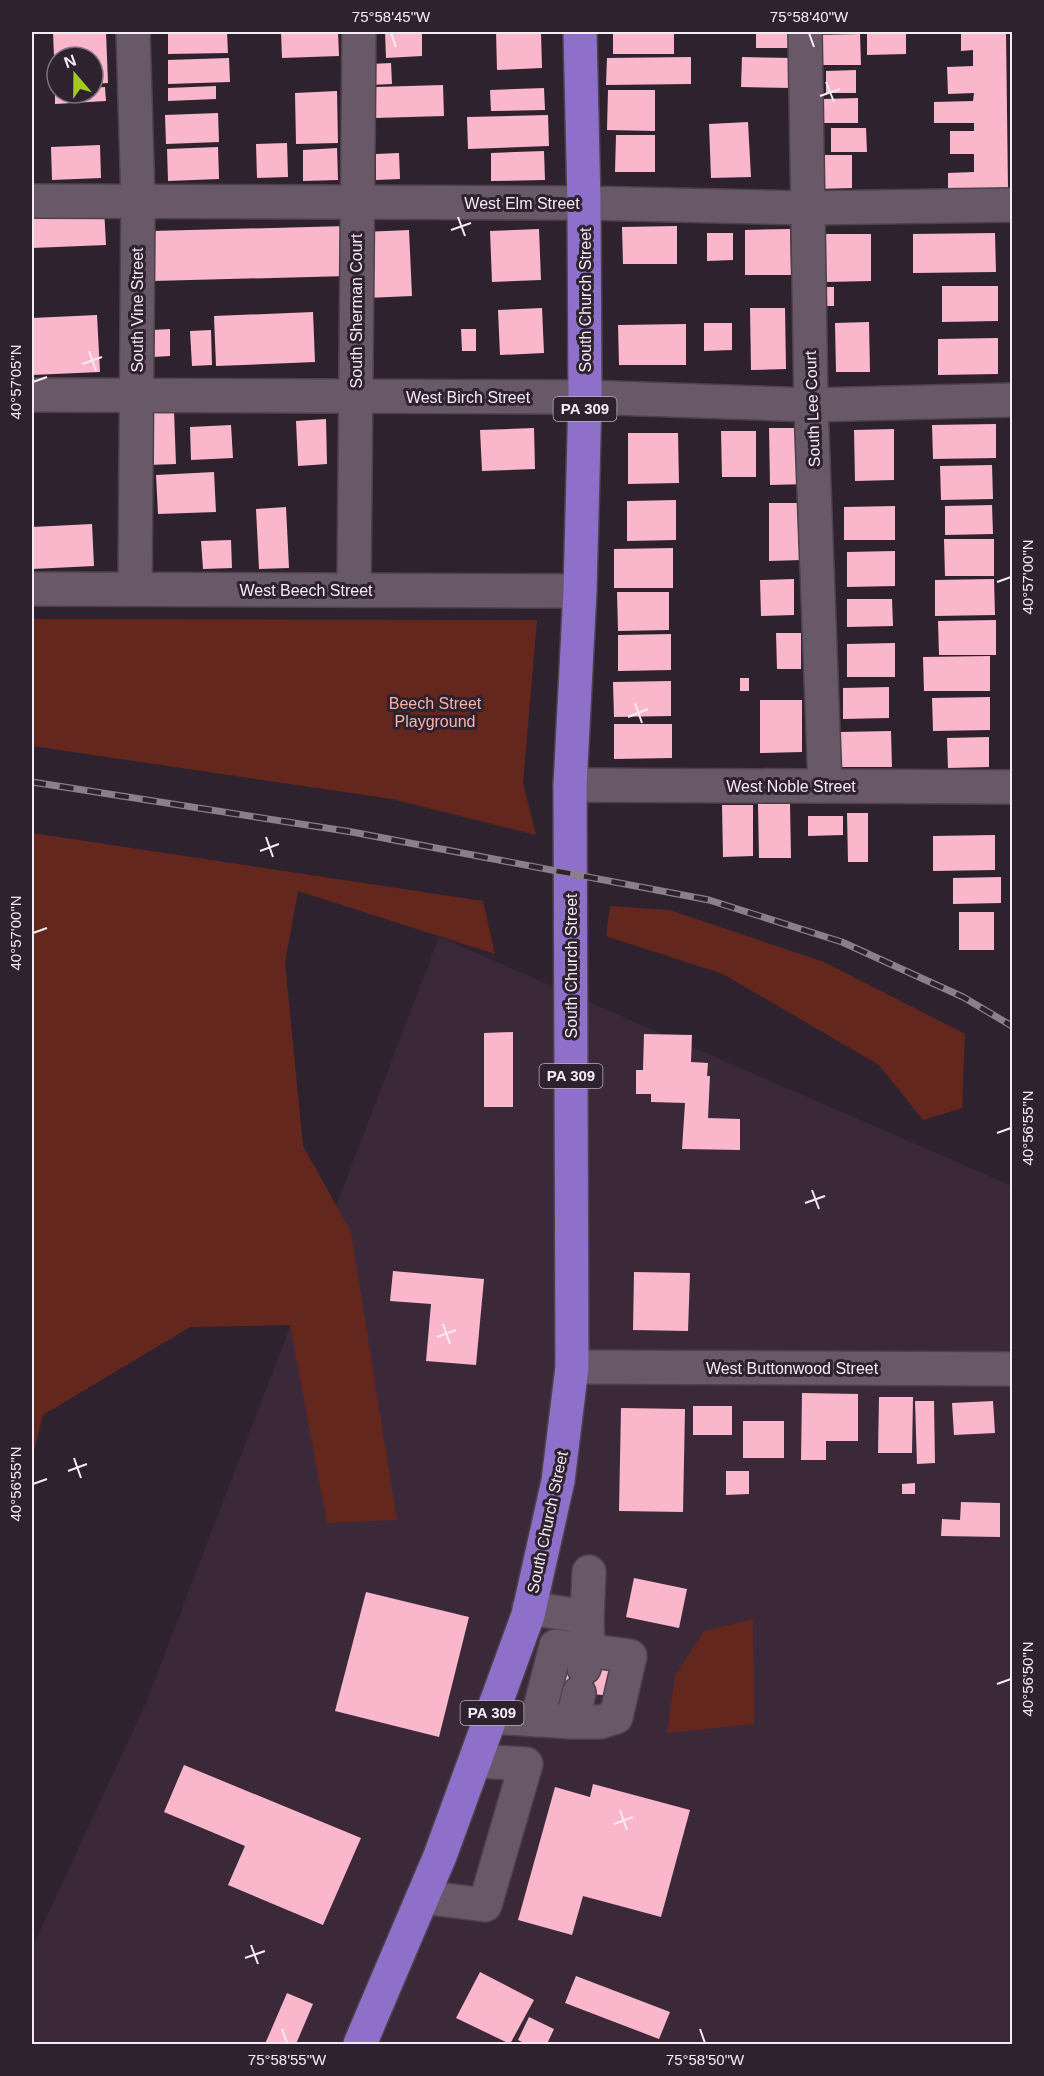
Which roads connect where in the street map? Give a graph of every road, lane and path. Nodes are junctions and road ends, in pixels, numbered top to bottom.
1 (133, 32) edge
2 (359, 32) edge
3 (580, 32) edge
4 (805, 32) edge
5 (32, 201) edge
6 (138, 201) junction
7 (357, 202) junction
8 (584, 203) junction
9 (1012, 205) edge
10 (807, 208) junction
11 (32, 395) edge
12 (136, 395) junction
13 (355, 396) junction
14 (585, 397) junction
15 (1012, 400) edge
16 (811, 405) junction
17 (32, 589) edge
18 (135, 589) junction
19 (354, 590) junction
20 (580, 591) junction
21 (570, 785) junction
22 (825, 786) junction
23 (1012, 787) edge
24 (572, 1367) junction
25 (1012, 1369) edge
26 (590, 1572) dead end
27 (529, 1608) junction
28 (587, 1617) junction
29 (580, 1683) junction
30 (491, 1717) junction
31 (537, 1720) junction
32 (475, 1761) junction
33 (423, 1897) junction
34 (360, 2044) edge

1 - 6 street, South Vine Street
2 - 7 street, South Sherman Court
3 - 8 highway, South Church Street / PA 309
4 - 10 street, South Lee Court
5 - 6 street, West Elm Street
6 - 7 street, West Elm Street
6 - 12 street, South Vine Street
7 - 8 street, West Elm Street
7 - 13 street, South Sherman Court
8 - 10 street, West Elm Street
8 - 14 highway, South Church Street / PA 309
9 - 10 street, West Elm Street
10 - 16 street, South Lee Court
11 - 12 street, West Birch Street
12 - 13 street, West Birch Street
12 - 18 street, South Vine Street
13 - 14 street, West Birch Street
13 - 19 street, South Sherman Court
14 - 16 street, West Birch Street
14 - 20 highway, South Church Street / PA 309
15 - 16 street, West Birch Street
16 - 22 street, South Lee Court
17 - 18 street, West Beech Street
18 - 19 street, West Beech Street
19 - 20 street, West Beech Street
20 - 21 highway, South Church Street / PA 309
21 - 22 street, West Noble Street
21 - 24 highway, South Church Street / PA 309
22 - 23 street, West Noble Street
24 - 25 street, West Buttonwood Street
24 - 27 highway, South Church Street / PA 309
26 - 28 street
27 - 28 street
27 - 30 highway, South Church Street / PA 309
28 - 29 street
29 - 31 street
29 - 31 street
30 - 31 street
30 - 32 highway, South Church Street / PA 309
32 - 33 highway, South Church Street / PA 309
32 - 33 street
33 - 34 highway, South Church Street / PA 309

